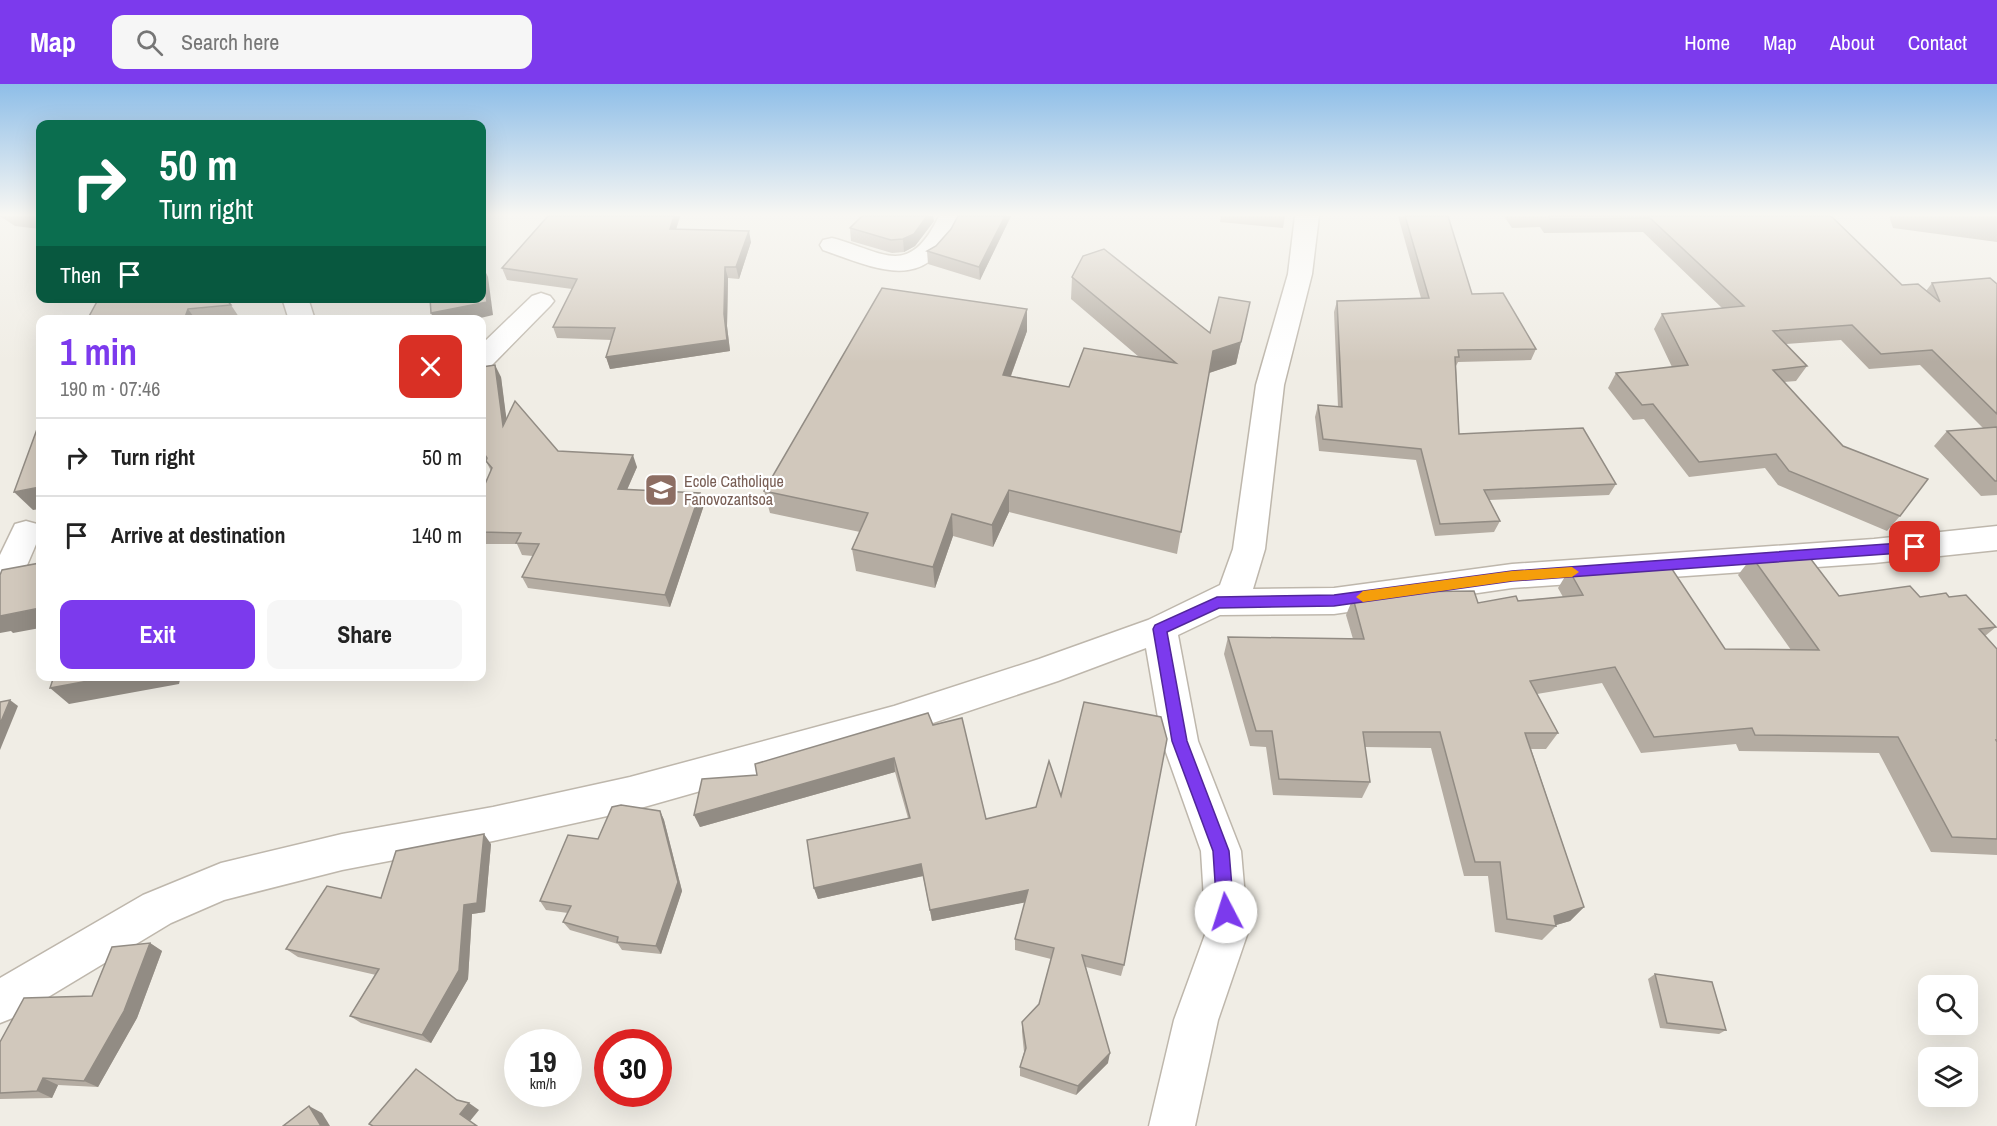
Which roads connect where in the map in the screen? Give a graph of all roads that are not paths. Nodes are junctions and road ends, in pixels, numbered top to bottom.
1 (1301, 265) edge
2 (541, 301) dead end
3 (486, 355) edge
4 (22, 533) edge
5 (1997, 538) edge
6 (0, 591) edge
7 (1217, 602) junction
8 (1160, 629) junction
9 (0, 1002) edge
10 (1172, 1126) edge

1 - 7 street
2 - 3 street
4 - 6 street
5 - 7 street
7 - 8 street
8 - 9 street
8 - 10 street

